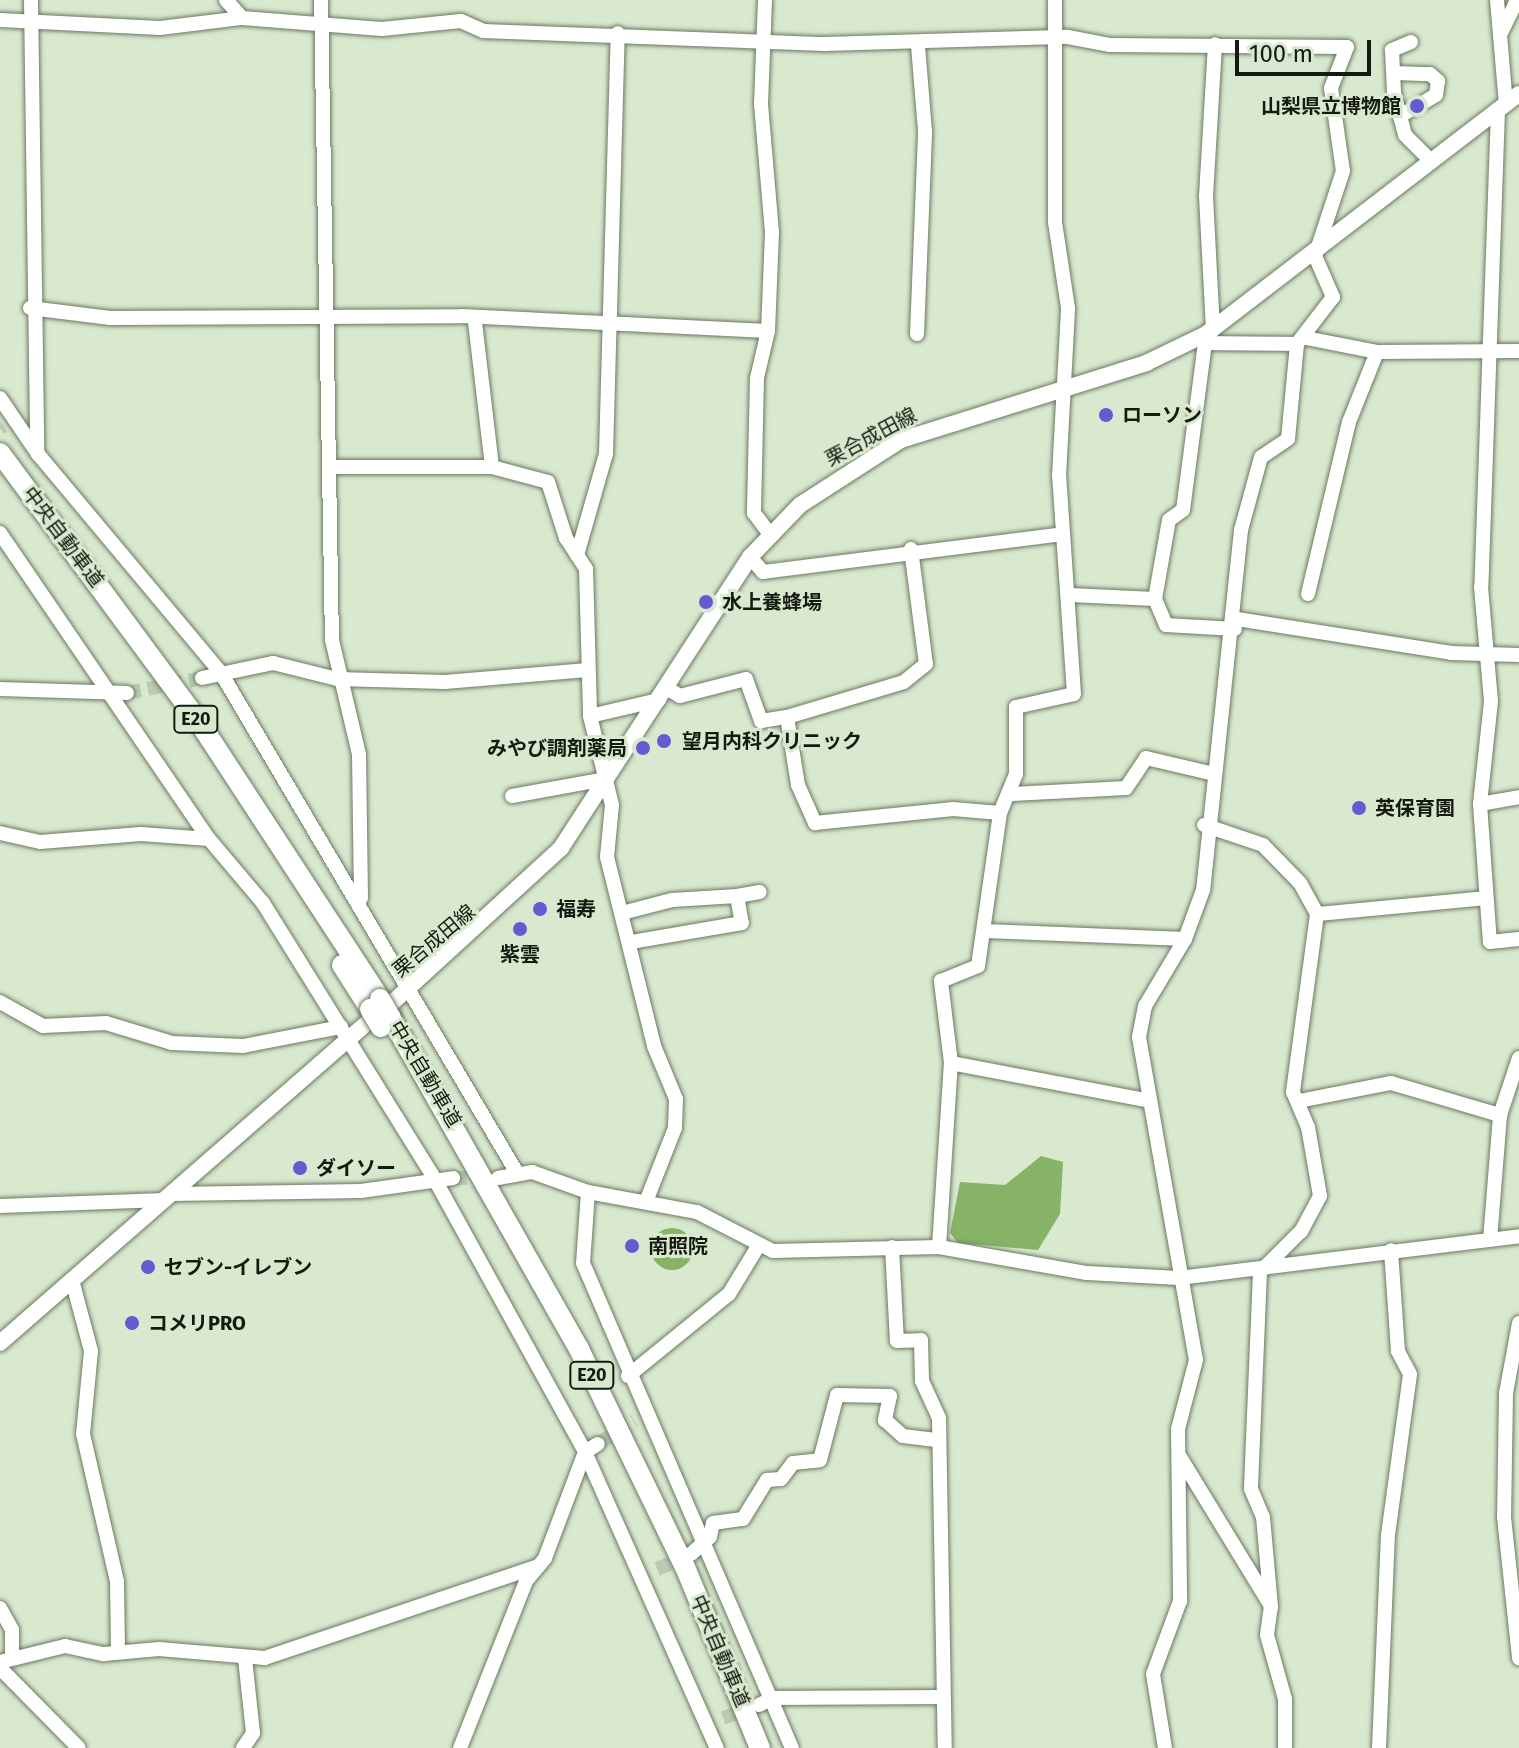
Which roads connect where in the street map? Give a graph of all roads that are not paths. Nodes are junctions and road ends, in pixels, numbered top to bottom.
1 (31, 0) edge
2 (226, 0) edge
3 (321, 0) edge
4 (765, 0) edge
5 (1055, 0) edge
6 (1497, 0) edge
7 (1517, 0) edge
8 (242, 18) junction
9 (0, 20) edge
10 (32, 21) junction
11 (322, 24) junction
12 (618, 33) junction
13 (1499, 35) junction
14 (762, 42) junction
15 (1054, 42) junction
16 (1411, 42) dead end
17 (1215, 44) junction
18 (918, 45) junction
19 (1394, 73) junction
20 (1508, 103) edge
21 (1400, 116) junction
22 (1430, 160) junction
23 (1315, 256) junction
24 (30, 308) junction
25 (330, 316) junction
26 (475, 322) junction
27 (608, 325) junction
28 (768, 331) junction
29 (917, 334) dead end
30 (1208, 336) junction
31 (1301, 341) junction
32 (1519, 351) edge
33 (1377, 352) junction
34 (1493, 353) junction
35 (1069, 386) junction
36 (0, 398) edge
37 (16, 417) junction
38 (3, 426) dead end
39 (0, 453) edge
40 (38, 454) junction
41 (332, 467) junction
42 (492, 467) junction
43 (0, 474) edge
44 (0, 533) edge
45 (770, 534) junction
46 (1062, 534) junction
47 (911, 549) junction
48 (577, 555) junction
49 (750, 557) junction
50 (1308, 594) dead end
51 (1070, 595) junction
52 (1155, 599) junction
53 (1236, 624) junction
54 (1519, 655) edge
55 (1485, 656) junction
56 (587, 670) junction
57 (221, 673) junction
58 (202, 678) tunnel mouth
59 (337, 679) junction
60 (0, 689) edge
61 (110, 690) junction
62 (127, 693) tunnel mouth
63 (663, 694) junction
64 (590, 716) junction
65 (787, 717) junction
66 (1214, 774) junction
67 (606, 782) junction
68 (1012, 794) junction
69 (512, 796) dead end
70 (1519, 797) edge
71 (1480, 804) junction
72 (1000, 813) junction
73 (1204, 825) junction
74 (0, 833) edge
75 (209, 839) junction
76 (760, 892) dead end
77 (737, 896) junction
78 (1485, 898) junction
79 (362, 903) junction
80 (622, 913) junction
81 (1317, 914) junction
82 (986, 931) junction
83 (1185, 939) junction
84 (1519, 939) edge
85 (631, 942) junction
86 (409, 988) junction
87 (0, 1002) edge
88 (380, 1013) junction
89 (344, 1034) junction
90 (1519, 1058) edge
91 (951, 1063) junction
92 (1145, 1100) junction
93 (1299, 1101) junction
94 (1500, 1115) junction
95 (517, 1173) junction
96 (434, 1178) junction
97 (453, 1178) tunnel mouth
98 (498, 1178) tunnel mouth
99 (588, 1192) junction
100 (168, 1197) junction
101 (647, 1199) junction
102 (0, 1206) edge
103 (1519, 1236) edge
104 (1490, 1240) junction
105 (892, 1247) junction
106 (939, 1247) junction
107 (757, 1248) junction
108 (1391, 1250) junction
109 (1260, 1272) junction
110 (1179, 1278) junction
111 (72, 1280) junction
112 (1519, 1323) edge
113 (0, 1343) edge
114 (628, 1376) junction
115 (938, 1440) junction
116 (592, 1448) junction
117 (1180, 1456) junction
118 (706, 1543) junction
119 (691, 1554) tunnel mouth
120 (536, 1567) junction
121 (1271, 1606) junction
122 (0, 1608) edge
123 (118, 1650) junction
124 (245, 1658) junction
125 (1519, 1658) edge
126 (4, 1663) edge
127 (941, 1697) junction
128 (773, 1698) junction
129 (759, 1705) tunnel mouth
130 (723, 1718) tunnel mouth
131 (707, 1725) junction
132 (79, 1748) edge
133 (243, 1748) edge
134 (460, 1748) edge
135 (717, 1748) edge
136 (746, 1748) edge
137 (760, 1748) edge
138 (792, 1748) edge
139 (945, 1748) edge
140 (1165, 1748) edge
141 (1285, 1748) edge
142 (1379, 1748) edge

1 - 10 street
2 - 8 street
3 - 11 street
4 - 14 street
5 - 15 street
6 - 13 street
7 - 13 street
8 - 10 street
8 - 11 street
9 - 10 street
10 - 24 street
11 - 12 street
11 - 25 street
12 - 14 street
12 - 27 street
13 - 20 street
14 - 18 street
14 - 28 street
15 - 17 street
15 - 18 street
15 - 35 street
16 - 19 street
17 - 23 street
17 - 30 street
18 - 29 street
19 - 21 street
19 - 21 street
20 - 22 main road, 栗合成田線
20 - 34 street
21 - 22 street
22 - 23 main road, 栗合成田線
23 - 30 main road, 栗合成田線
23 - 31 street
24 - 25 street
24 - 40 street
25 - 26 street
25 - 41 street
26 - 27 street
26 - 42 street
27 - 28 street
27 - 48 street
28 - 45 street
30 - 31 street
30 - 35 main road, 栗合成田線
30 - 52 street
31 - 33 street
31 - 53 street
32 - 34 street
33 - 34 street
33 - 50 street
34 - 55 street
35 - 45 main road, 栗合成田線
35 - 46 street
36 - 37 street
37 - 38 street
37 - 40 street
39 - 88 highway, 中央自動車道 / E20
40 - 57 street
41 - 42 street
41 - 59 street
42 - 48 street
43 - 88 highway, 中央自動車道 / E20
44 - 61 street
45 - 49 main road, 栗合成田線
46 - 47 street
46 - 51 street
47 - 49 street
47 - 65 street
48 - 56 street
49 - 63 main road, 栗合成田線
51 - 52 street
51 - 68 street
52 - 53 street
53 - 55 street
53 - 66 street
54 - 55 street
55 - 71 street
56 - 59 street
56 - 64 street
57 - 58 street
57 - 59 street
57 - 79 street
59 - 79 street
60 - 61 street
61 - 62 street
61 - 75 street
63 - 64 street
63 - 65 street
63 - 67 main road, 栗合成田線
64 - 67 street
65 - 72 street
66 - 68 street
66 - 73 street
67 - 69 street
67 - 80 street
67 - 86 main road, 栗合成田線
68 - 72 street
70 - 71 street
71 - 78 street
72 - 82 street
73 - 81 street
73 - 83 street
74 - 75 street
75 - 89 street
76 - 77 street
77 - 80 street
77 - 85 street
78 - 81 street
78 - 84 street
79 - 86 street
80 - 85 street
81 - 93 street
82 - 83 street
82 - 91 street
83 - 92 street
85 - 101 street
86 - 88 main road, 栗合成田線
86 - 95 street
87 - 89 street
88 - 89 main road, 栗合成田線
88 - 136 highway, 中央自動車道 / E20
88 - 137 highway, 中央自動車道 / E20
89 - 96 street
89 - 100 main road, 栗合成田線
90 - 94 street
91 - 92 street
91 - 106 street
92 - 110 street
93 - 94 street
93 - 109 street
94 - 104 street
95 - 98 street
95 - 99 street
96 - 97 street
96 - 100 street
96 - 116 street
99 - 101 street
99 - 114 street
100 - 102 street
100 - 111 main road, 栗合成田線
101 - 107 street
103 - 104 street
104 - 108 street
105 - 106 street
105 - 107 street
105 - 115 street
106 - 110 street
107 - 114 street
108 - 109 street
108 - 142 street
109 - 110 street
109 - 121 street
110 - 117 street
111 - 113 main road, 栗合成田線
111 - 123 street
112 - 125 street
114 - 118 street
115 - 118 street
115 - 127 street
116 - 120 street
116 - 131 street
117 - 121 street
117 - 140 street
118 - 119 street
118 - 128 street
120 - 124 street
120 - 134 street
121 - 141 street
122 - 126 street
123 - 124 street
123 - 126 street
124 - 133 street
126 - 132 street
127 - 128 street
127 - 139 street
128 - 129 street
128 - 138 street
130 - 131 street
131 - 135 street

